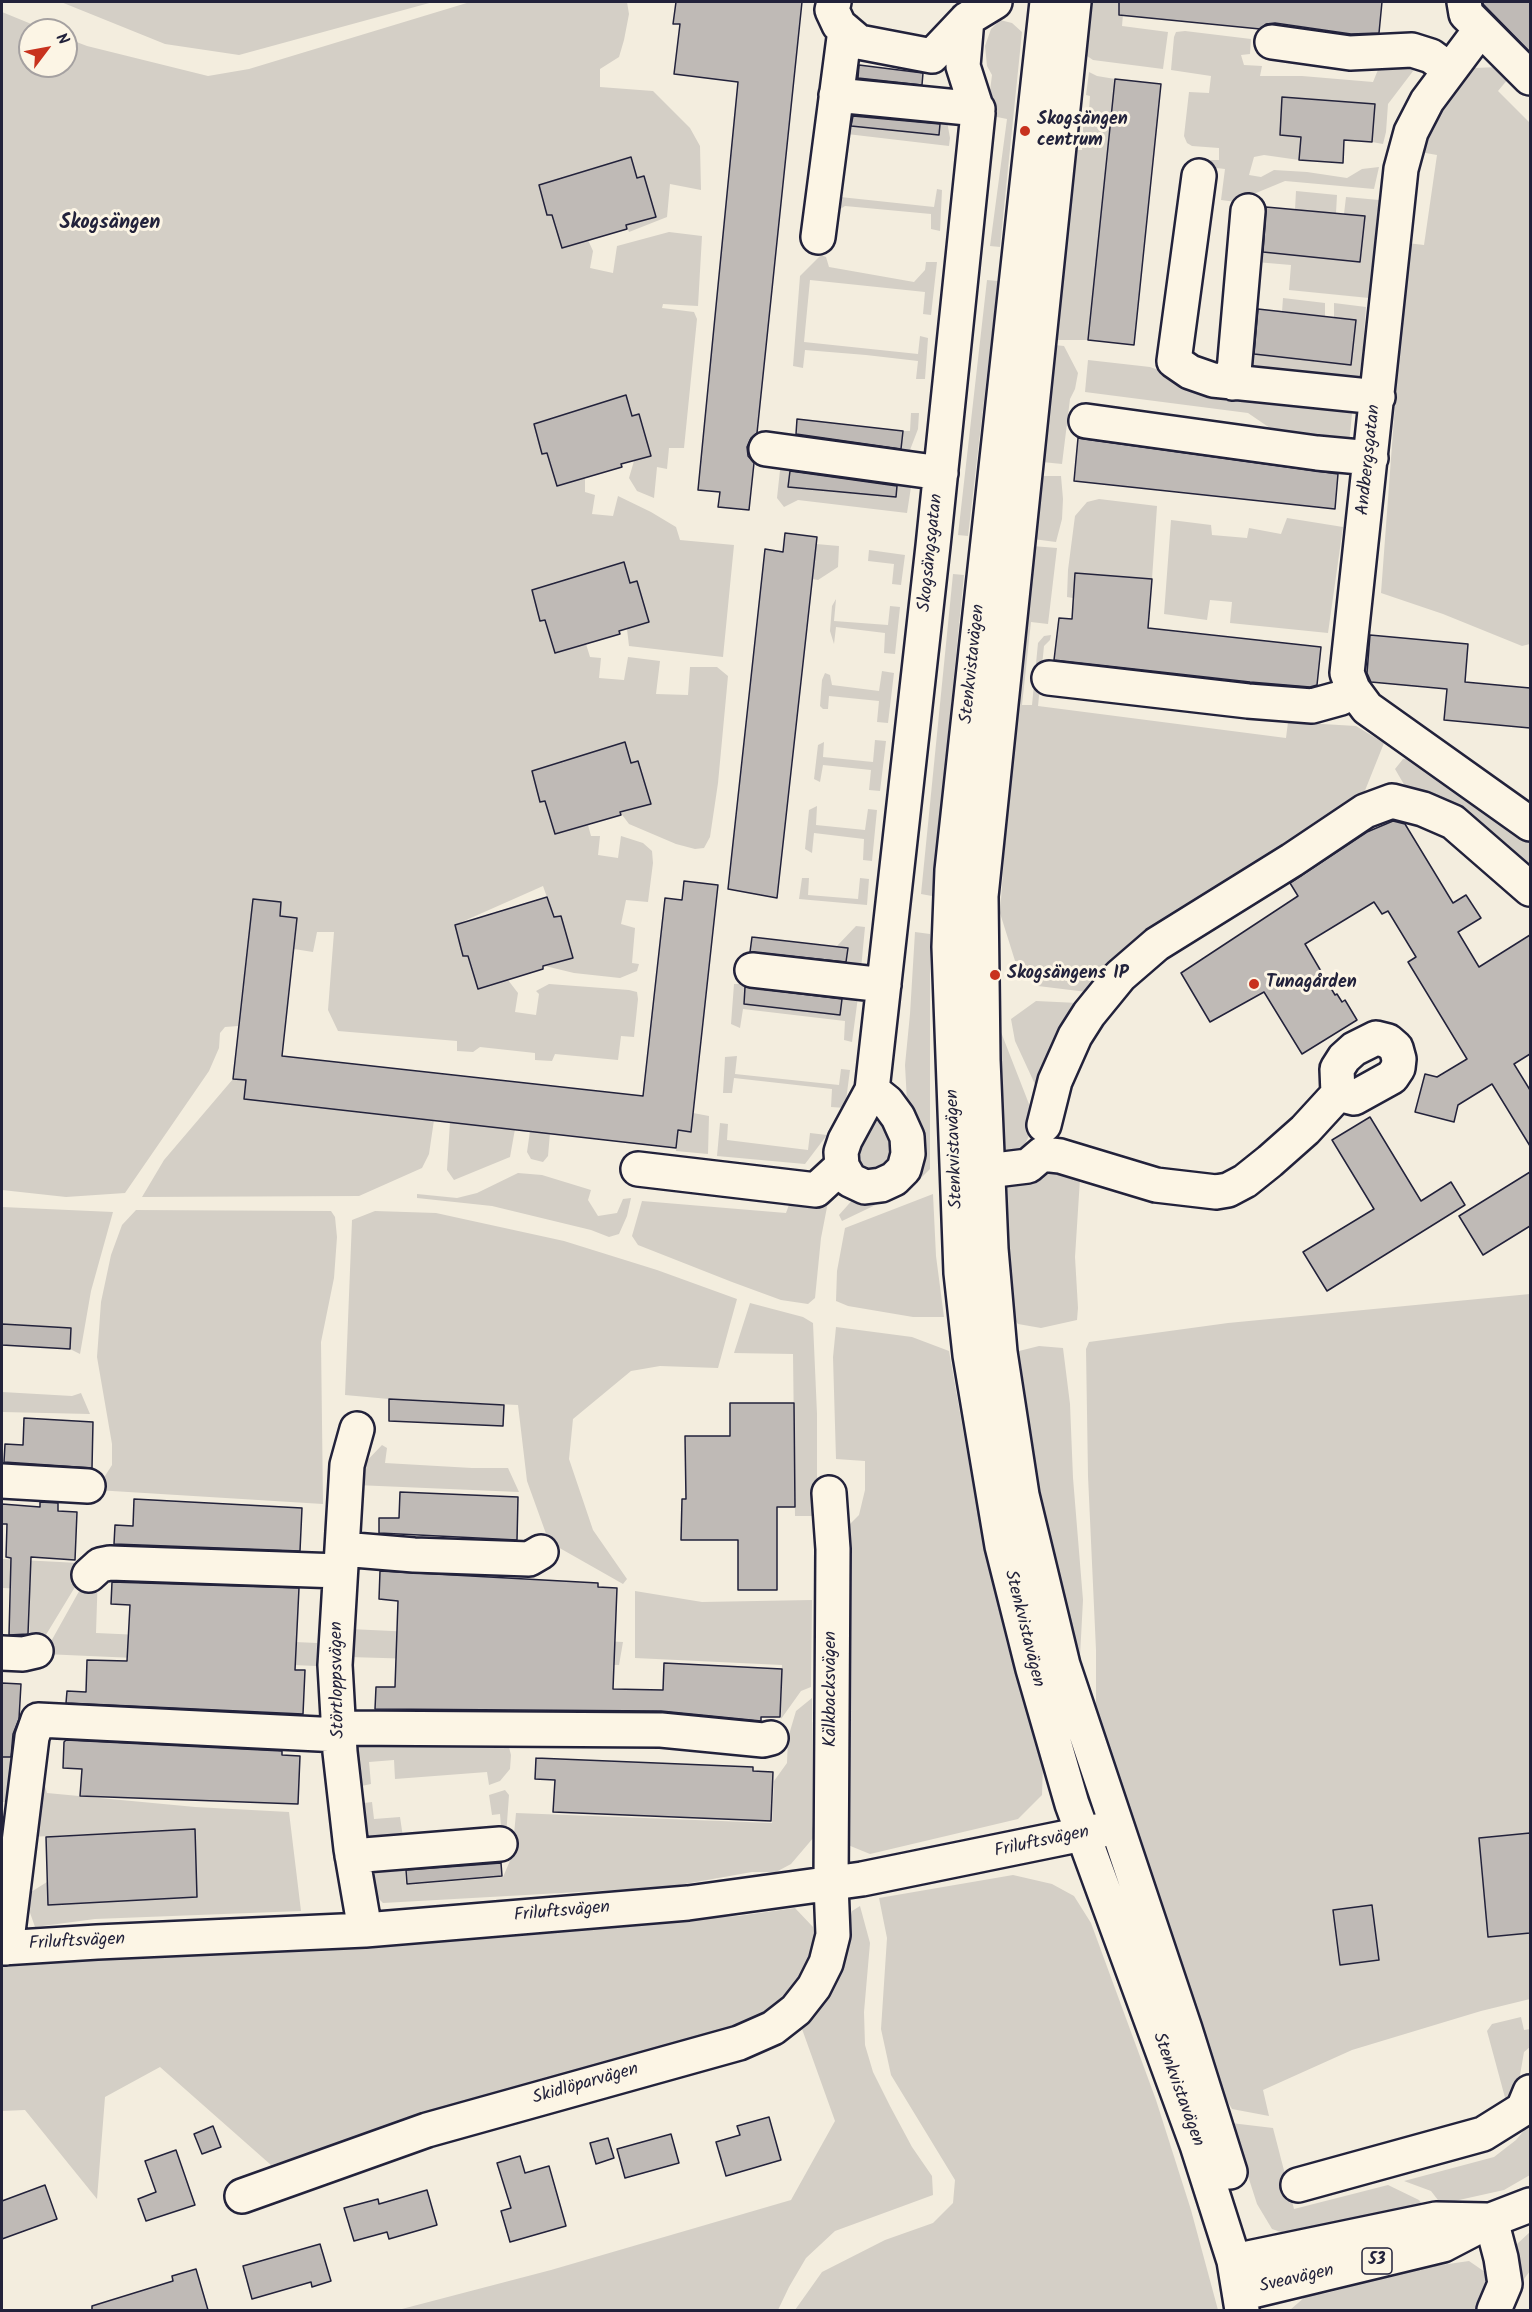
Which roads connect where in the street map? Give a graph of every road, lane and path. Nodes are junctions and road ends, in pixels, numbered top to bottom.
1 (995, 2) edge
2 (1061, 2) edge
3 (1464, 2) edge
4 (839, 16) edge
5 (967, 19) junction
6 (1480, 30) junction
7 (1272, 42) dead end
8 (1450, 70) junction
9 (1530, 78) edge
10 (836, 94) junction
11 (978, 109) junction
12 (1199, 176) dead end
13 (1248, 211) dead end
14 (818, 237) dead end
15 (1233, 383) junction
16 (1378, 397) junction
17 (1086, 421) dead end
18 (766, 449) dead end
19 (1371, 458) junction
20 (941, 473) junction
21 (1049, 678) dead end
22 (1353, 689) junction
23 (1530, 824) edge
24 (1530, 889) edge
25 (752, 970) dead end
26 (884, 985) junction
27 (872, 1090) junction
28 (1338, 1094) dead end
29 (1044, 1125) dead end
30 (842, 1166) junction
31 (638, 1169) dead end
32 (971, 1170) junction
33 (357, 1430) dead end
34 (2, 1481) edge
35 (88, 1486) dead end
36 (829, 1493) dead end
37 (540, 1552) dead end
38 (341, 1560) junction
39 (89, 1575) dead end
40 (36, 1651) dead end
41 (2, 1653) edge
42 (339, 1732) junction
43 (771, 1738) dead end
44 (1116, 1826) junction
45 (1083, 1835) junction
46 (500, 1844) dead end
47 (352, 1856) junction
48 (8, 1872) edge
49 (831, 1884) junction
50 (365, 1930) junction
51 (4, 1948) edge
52 (1530, 2092) edge
53 (1298, 2185) dead end
54 (242, 2196) dead end
55 (1530, 2205) edge
56 (1491, 2220) junction
57 (1244, 2259) junction
58 (1250, 2301) edge
59 (1494, 2310) edge

1 - 5 street
2 - 32 street, Stenkvistavägen
3 - 6 street
4 - 5 street
4 - 10 street
5 - 11 street, Skogsängsgatan
6 - 8 street, Andbergsgatan
6 - 9 street
7 - 8 street
8 - 16 street, Andbergsgatan
10 - 11 street
10 - 14 street
11 - 20 street, Skogsängsgatan
12 - 15 street
13 - 15 street
15 - 16 street
16 - 19 street, Andbergsgatan
17 - 19 street
18 - 20 street
19 - 22 street, Andbergsgatan
20 - 26 street, Skogsängsgatan
21 - 22 street
22 - 23 street, Andbergsgatan
24 - 29 street
25 - 26 street
26 - 27 street, Skogsängsgatan
27 - 30 street, Skogsängsgatan
27 - 30 street
28 - 32 street
30 - 31 street
32 - 44 street, Stenkvistavägen
32 - 45 street, Stenkvistavägen
33 - 38 street, Störtloppsvägen
34 - 35 street
36 - 49 street, Kälkbacksvägen
37 - 38 street
38 - 39 street
38 - 42 street, Störtloppsvägen
40 - 41 street
42 - 43 street
42 - 47 street, Störtloppsvägen
42 - 48 street
44 - 45 street, Friluftsvägen
44 - 57 street, Stenkvistavägen
45 - 49 street, Friluftsvägen
45 - 57 street, Stenkvistavägen
46 - 47 street
47 - 50 street, Störtloppsvägen
48 - 51 street
49 - 50 street, Friluftsvägen
49 - 54 street, Skidlöparvägen
50 - 51 street, Friluftsvägen
52 - 53 street
55 - 56 street, Sveavägen / 53
56 - 57 street, Sveavägen / 53
56 - 58 street, Sveavägen / 53
56 - 59 street
57 - 58 street, 53

